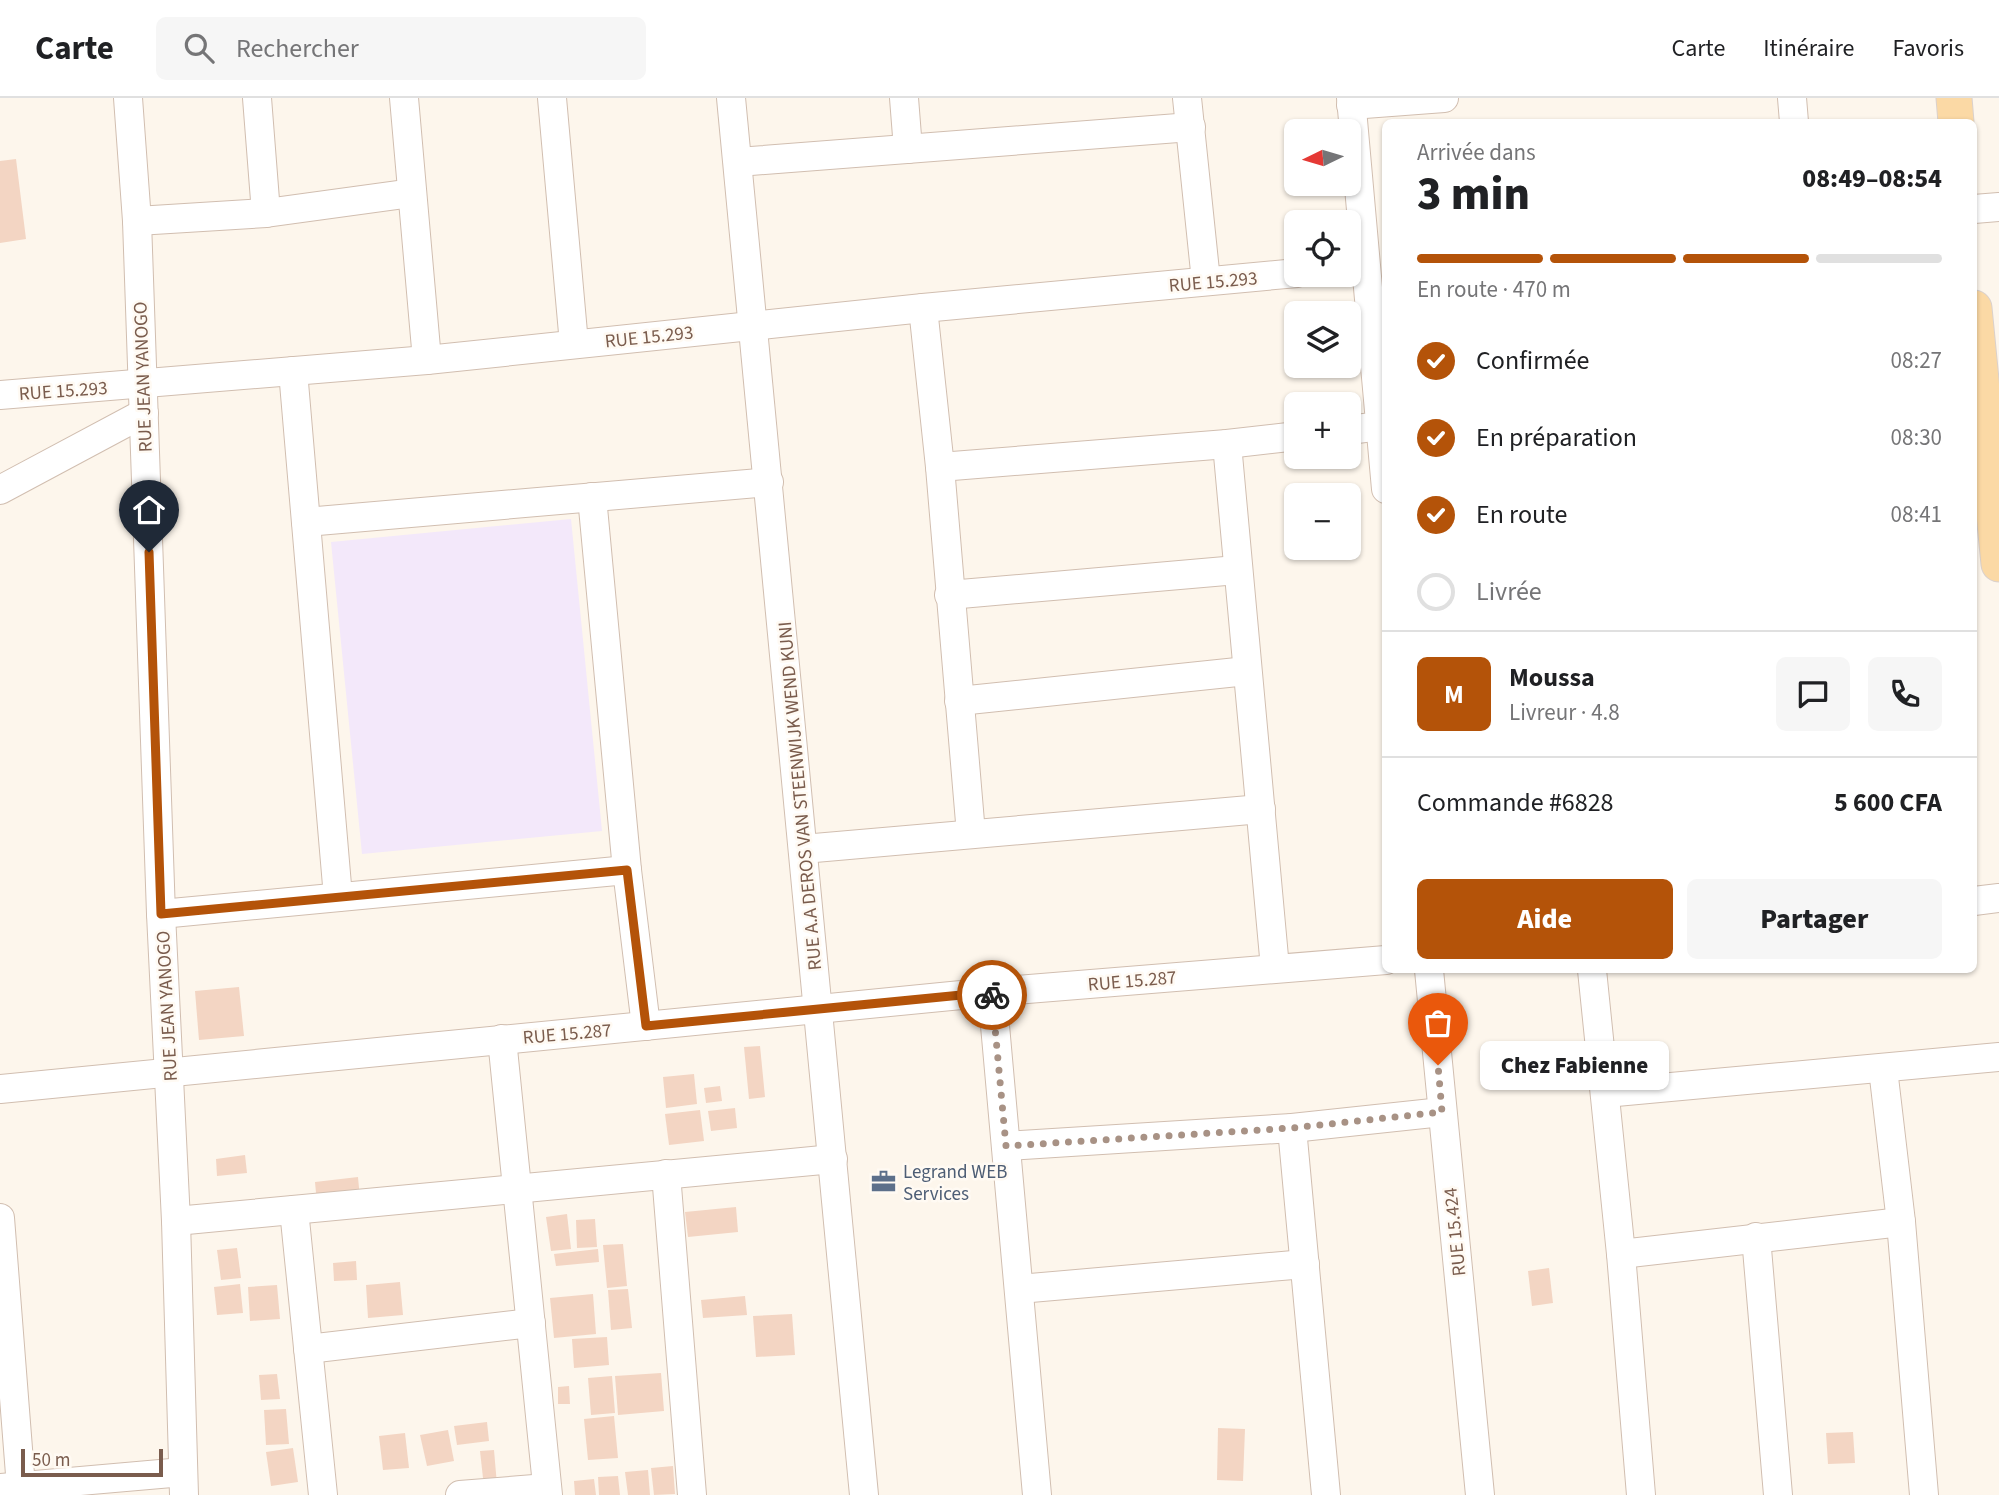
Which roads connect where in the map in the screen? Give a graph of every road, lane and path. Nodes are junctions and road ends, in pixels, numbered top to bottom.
1 (128, 98) edge
2 (257, 98) edge
3 (404, 98) edge
4 (552, 98) edge
5 (731, 98) edge
6 (904, 98) edge
7 (1187, 98) edge
8 (1444, 98) edge
9 (1792, 98) edge
10 (1954, 98) edge
11 (1351, 102) edge
12 (1794, 119) edge
13 (1956, 119) edge
14 (1191, 127) junction
15 (908, 149) junction
16 (738, 162) junction
17 (412, 193) junction
18 (1999, 207) edge
19 (1977, 209) edge
20 (266, 213) junction
21 (137, 221) junction
22 (1367, 267) edge
23 (1284, 274) edge
24 (1206, 281) junction
25 (923, 308) junction
26 (754, 325) junction
27 (1977, 330) edge
28 (574, 344) junction
29 (427, 360) junction
30 (293, 371) junction
31 (1984, 382) edge
32 (143, 384) junction
33 (0, 395) edge
34 (144, 413) junction
35 (1380, 426) junction
36 (1361, 428) edge
37 (1284, 437) edge
38 (1227, 444) junction
39 (1382, 447) edge
40 (940, 467) junction
41 (769, 482) junction
42 (0, 490) edge
43 (592, 498) junction
44 (306, 523) junction
45 (1999, 564) edge
46 (1237, 570) junction
47 (949, 595) junction
48 (1247, 671) junction
49 (959, 701) junction
50 (1261, 809) junction
51 (971, 834) junction
52 (803, 849) junction
53 (627, 870) junction
54 (338, 897) junction
55 (1999, 898) edge
56 (1977, 901) edge
57 (161, 914) junction
58 (1382, 960) edge
59 (1275, 968) junction
60 (1429, 973) edge
61 (1592, 973) edge
62 (992, 992) junction
63 (819, 1009) junction
64 (646, 1026) junction
65 (502, 1039) junction
66 (1999, 1057) edge
67 (1883, 1069) junction
68 (170, 1073) junction
69 (0, 1088) edge
70 (1605, 1093) junction
71 (1442, 1112) junction
72 (1292, 1128) junction
73 (1006, 1146) junction
74 (833, 1158) junction
75 (666, 1174) junction
76 (517, 1189) junction
77 (294, 1210) junction
78 (0, 1218) edge
79 (176, 1221) junction
80 (1901, 1222) junction
81 (1756, 1237) junction
82 (1621, 1254) junction
83 (1305, 1264) junction
84 (1019, 1289) junction
85 (531, 1324) junction
86 (308, 1349) junction
87 (183, 1483) edge
88 (11, 1488) edge
89 (547, 1491) edge
90 (323, 1495) edge
91 (460, 1495) edge
92 (692, 1495) edge
93 (864, 1495) edge
94 (1037, 1495) edge
95 (1326, 1495) edge
96 (1480, 1495) edge
97 (1641, 1495) edge
98 (1778, 1495) edge
99 (1924, 1495) edge

1 - 21 street, RUE JEAN YANOGO
2 - 20 street
3 - 17 street
4 - 28 street
5 - 16 street, RUE A.A DEROS VAN STEENWIJK WEND KUNI
6 - 15 street
7 - 14 street
8 - 11 street
9 - 12 street
10 - 13 main road
11 - 22 street
14 - 15 street
14 - 24 street
15 - 16 street
16 - 26 street, RUE A.A DEROS VAN STEENWIJK WEND KUNI
17 - 20 street
17 - 29 street
18 - 19 street
20 - 21 street
21 - 32 street, RUE JEAN YANOGO
22 - 35 street
23 - 24 street, RUE 15.293
24 - 25 street, RUE 15.293
25 - 26 street, RUE 15.293
25 - 40 street
26 - 28 street, RUE 15.293
26 - 41 street, RUE A.A DEROS VAN STEENWIJK WEND KUNI
27 - 31 main road
28 - 29 street, RUE 15.293
29 - 30 street, RUE 15.293
30 - 32 street, RUE 15.293
30 - 44 street
31 - 45 main road
32 - 33 street, RUE 15.293
32 - 34 street, RUE JEAN YANOGO
34 - 42 street
34 - 57 street, RUE JEAN YANOGO
35 - 36 street
35 - 39 street
37 - 38 street
38 - 40 street
38 - 46 street
40 - 47 street
41 - 43 street
41 - 52 street, RUE A.A DEROS VAN STEENWIJK WEND KUNI
43 - 44 street
43 - 53 street
44 - 54 street
46 - 47 street
46 - 48 street
47 - 49 street
48 - 49 street
48 - 50 street
49 - 51 street
50 - 51 street
50 - 59 street
51 - 52 street
52 - 63 street, RUE A.A DEROS VAN STEENWIJK WEND KUNI
53 - 54 street
53 - 64 street
54 - 57 street
55 - 56 street
57 - 68 street, RUE JEAN YANOGO
58 - 59 street, RUE 15.287
59 - 62 street, RUE 15.287
60 - 71 street, RUE 15.424
61 - 70 street
62 - 63 street, RUE 15.287
62 - 73 street
63 - 64 street, RUE 15.287
63 - 74 street, RUE A.A DEROS VAN STEENWIJK WEND KUNI
64 - 65 street, RUE 15.287
65 - 68 street, RUE 15.287
65 - 76 street
66 - 67 street
67 - 70 street
67 - 80 street
68 - 69 street, RUE 15.287
68 - 79 street, RUE JEAN YANOGO
70 - 82 street
71 - 72 street
71 - 96 street, RUE 15.424
72 - 73 street
72 - 83 street
73 - 84 street
74 - 75 street
74 - 93 street, RUE A.A DEROS VAN STEENWIJK WEND KUNI
75 - 76 street
75 - 92 street
76 - 77 street
76 - 85 street
77 - 79 street
77 - 86 street
78 - 88 street
79 - 87 street, RUE JEAN YANOGO
80 - 81 street
80 - 99 street
81 - 82 street
81 - 98 street
82 - 97 street
83 - 84 street
83 - 95 street
84 - 94 street
85 - 86 street
85 - 89 street
86 - 90 street
87 - 88 street
89 - 91 street

